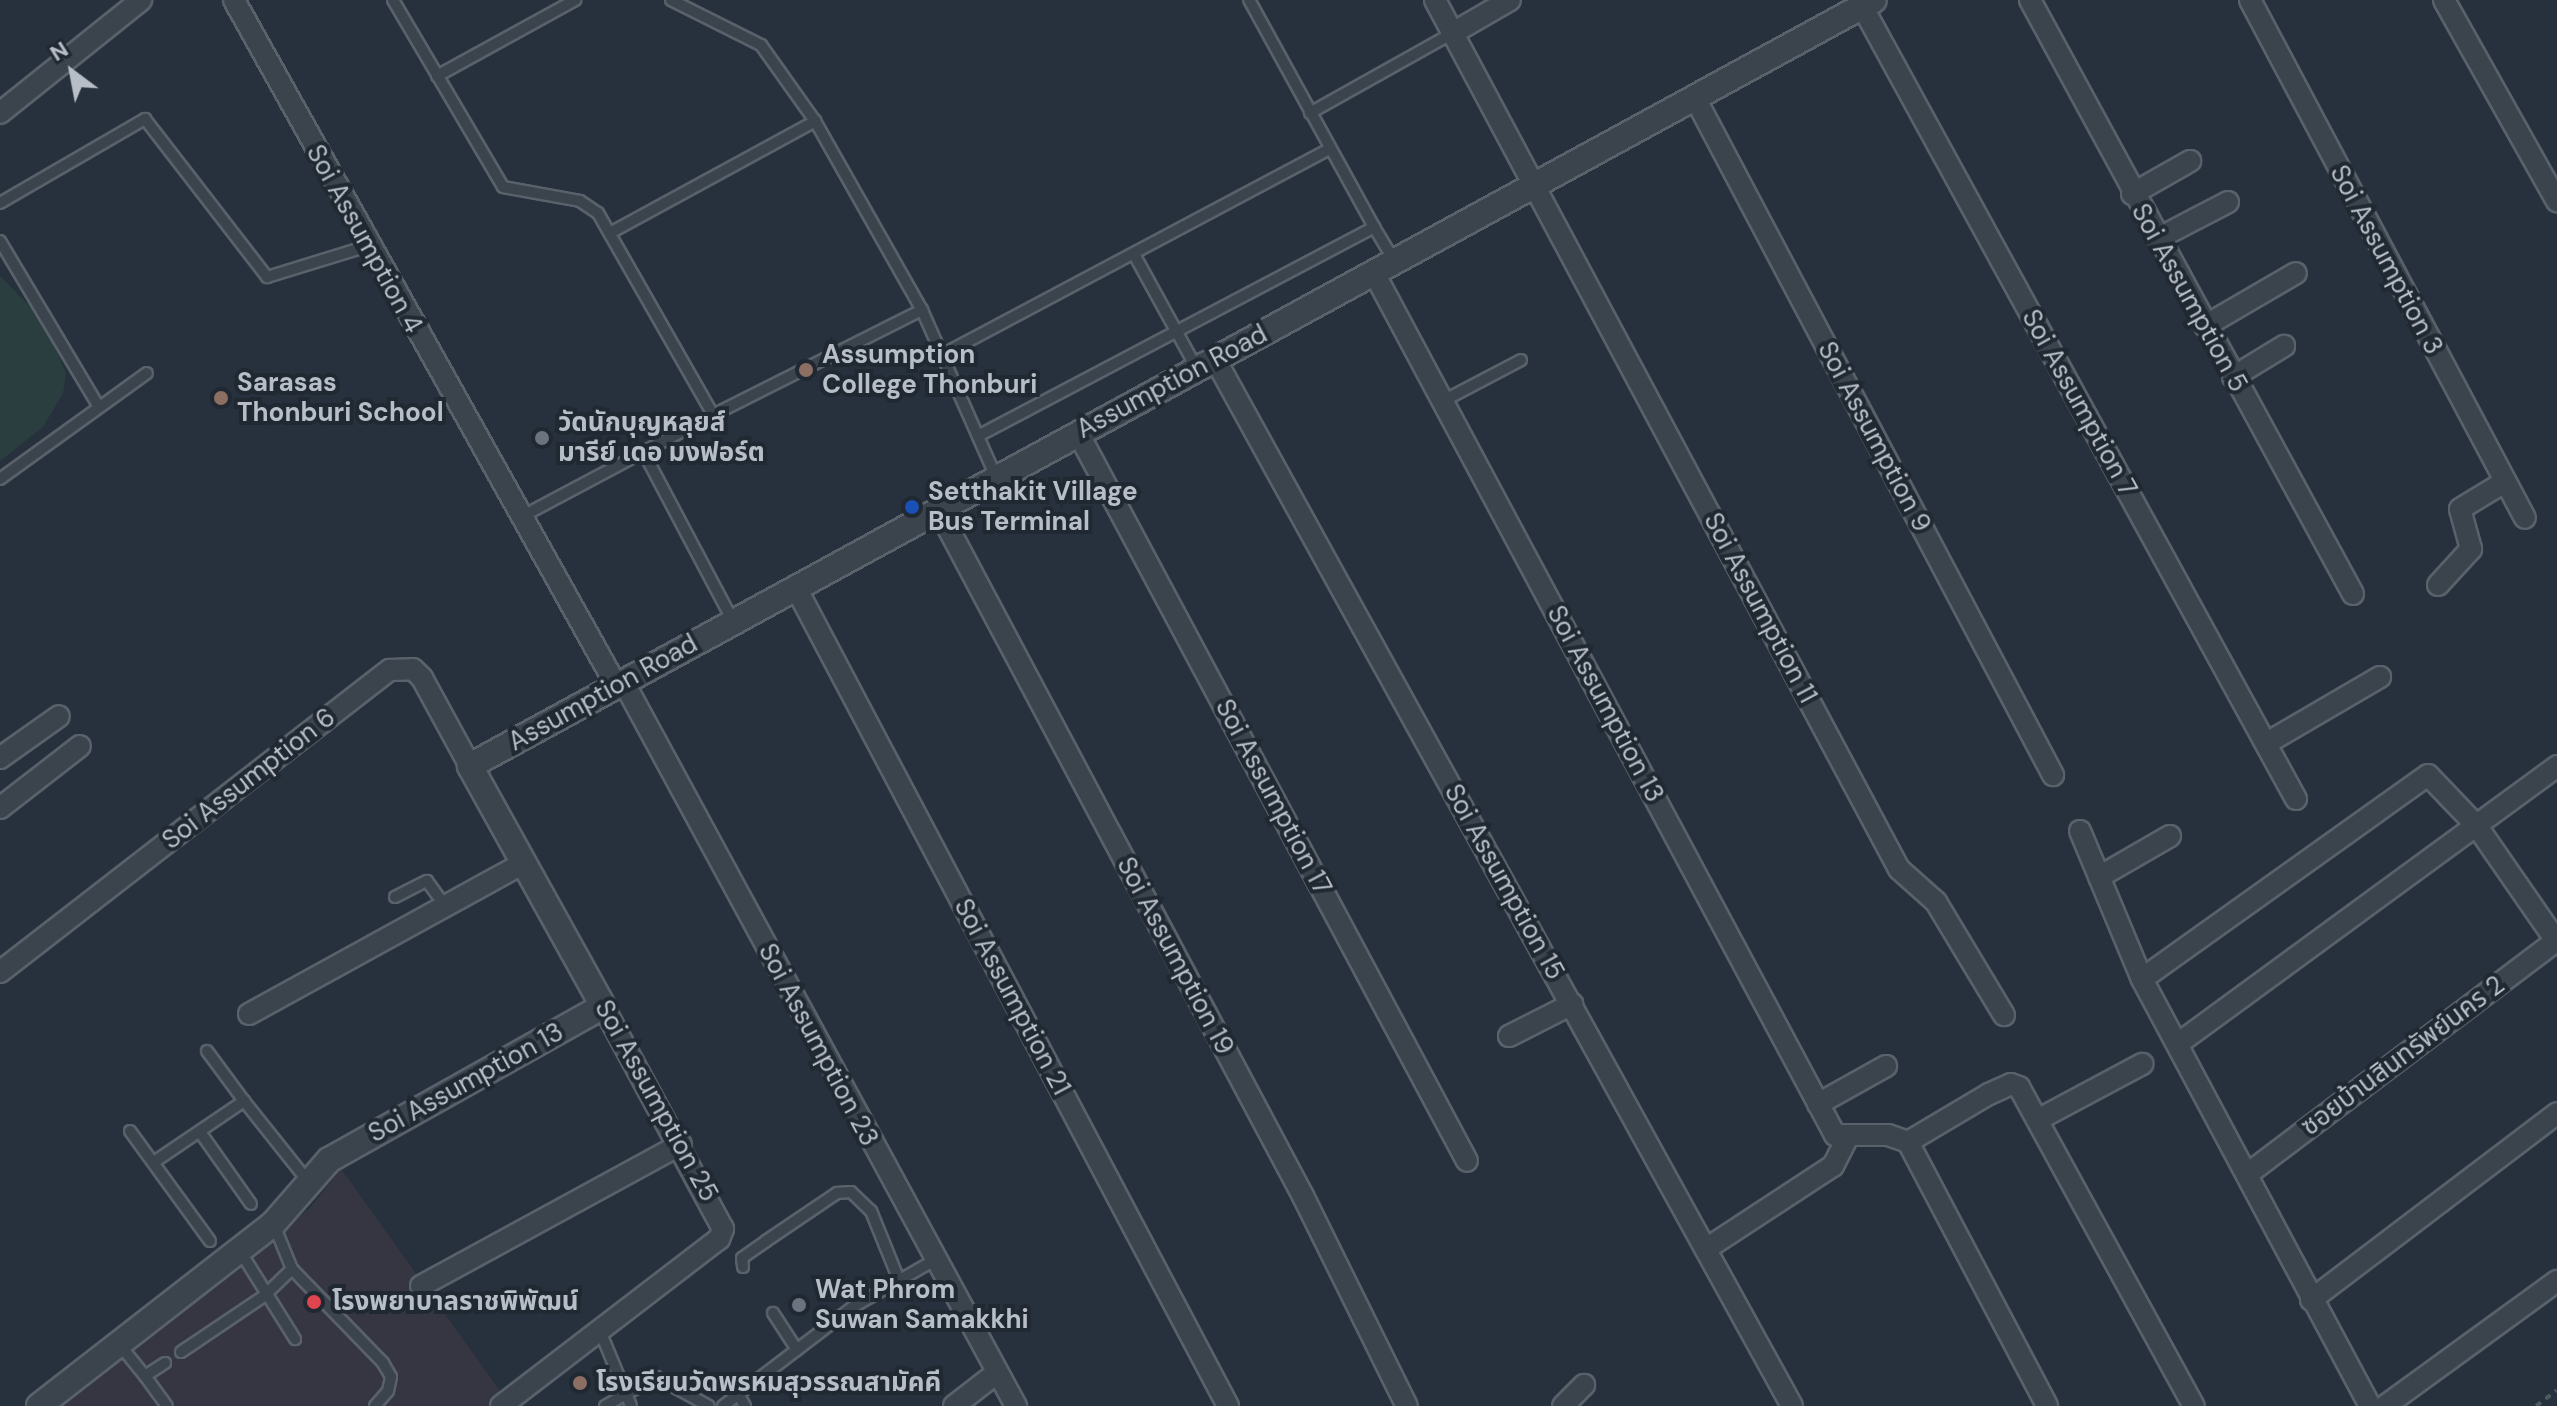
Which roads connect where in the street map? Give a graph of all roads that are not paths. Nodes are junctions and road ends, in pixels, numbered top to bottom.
1 (141, 0) edge
2 (234, 0) edge
3 (393, 0) edge
4 (575, 0) edge
5 (671, 0) edge
6 (1249, 0) edge
7 (1435, 0) edge
8 (1510, 0) edge
9 (2030, 0) edge
10 (2250, 0) edge
11 (2444, 0) edge
12 (1868, 3) edge
13 (1451, 34) junction
14 (437, 76) junction
15 (1695, 98) junction
16 (0, 113) edge
17 (1310, 113) junction
18 (815, 121) junction
19 (1330, 149) junction
20 (2190, 161) dead end
21 (1535, 186) junction
22 (2132, 194) junction
23 (2557, 201) edge
24 (2228, 202) dead end
25 (0, 203) edge
26 (1374, 227) junction
27 (610, 233) junction
28 (2157, 239) junction
29 (0, 241) edge
30 (368, 246) junction
31 (1135, 256) junction
32 (1385, 268) junction
33 (2296, 273) dead end
34 (922, 310) junction
35 (2205, 326) junction
36 (1176, 330) junction
37 (2284, 346) dead end
38 (942, 355) junction
39 (1521, 360) dead end
40 (1206, 364) junction
41 (147, 373) dead end
42 (2233, 377) junction
43 (1443, 401) junction
44 (99, 407) junction
45 (713, 415) junction
46 (1078, 433) junction
47 (978, 436) junction
48 (644, 453) junction
49 (996, 477) junction
50 (0, 479) edge
51 (2503, 483) junction
52 (938, 509) junction
53 (519, 518) junction
54 (2525, 518) dead end
55 (2438, 585) dead end
56 (796, 588) junction
57 (2353, 594) dead end
58 (734, 622) junction
59 (2380, 677) dead end
60 (619, 683) junction
61 (59, 716) dead end
62 (2267, 743) junction
63 (80, 746) dead end
64 (0, 758) edge
65 (470, 766) junction
66 (2557, 766) edge
67 (2053, 775) dead end
68 (2296, 799) dead end
69 (0, 808) edge
70 (2476, 825) junction
71 (2080, 831) dead end
72 (2170, 836) dead end
73 (524, 863) junction
74 (2099, 877) junction
75 (395, 897) dead end
76 (445, 906) junction
77 (2557, 941) edge
78 (0, 972) edge
79 (2142, 979) junction
80 (1572, 1004) junction
81 (603, 1006) junction
82 (249, 1014) dead end
83 (2004, 1015) dead end
84 (1509, 1036) dead end
85 (2179, 1043) junction
86 (207, 1051) dead end
87 (2142, 1064) dead end
88 (1886, 1066) dead end
89 (244, 1101) junction
90 (1818, 1104) junction
91 (2557, 1113) edge
92 (2041, 1118) junction
93 (130, 1131) dead end
94 (200, 1132) junction
95 (1841, 1137) junction
96 (1908, 1142) junction
97 (681, 1144) junction
98 (1467, 1161) dead end
99 (154, 1162) junction
100 (2249, 1173) junction
101 (311, 1185) junction
102 (251, 1204) dead end
103 (273, 1224) junction
104 (210, 1241) dead end
105 (1709, 1247) junction
106 (240, 1251) junction
107 (933, 1261) junction
108 (743, 1267) dead end
109 (292, 1269) junction
110 (899, 1280) junction
111 (2557, 1281) edge
112 (421, 1286) dead end
113 (264, 1296) junction
114 (2311, 1300) junction
115 (773, 1313) dead end
116 (600, 1331) junction
117 (295, 1339) dead end
118 (119, 1344) junction
119 (797, 1350) junction
120 (181, 1352) dead end
121 (165, 1363) dead end
122 (994, 1375) junction
123 (145, 1376) junction
124 (1584, 1385) dead end
125 (622, 1392) junction
126 (738, 1394) junction
127 (39, 1406) edge
128 (167, 1406) edge
129 (375, 1406) edge
130 (501, 1406) edge
131 (605, 1406) edge
132 (631, 1406) edge
133 (709, 1406) edge
134 (723, 1406) edge
135 (745, 1406) edge
136 (954, 1406) edge
137 (1016, 1406) edge
138 (1228, 1406) edge
139 (1407, 1406) edge
140 (1563, 1406) edge
141 (1792, 1406) edge
142 (2047, 1406) edge
143 (2194, 1406) edge
144 (2370, 1406) edge
145 (2385, 1406) edge

1 - 16 street
2 - 30 street, Soi Assumption 4
3 - 14 lane
4 - 14 lane
5 - 18 lane
6 - 17 lane
7 - 13 street, Soi Assumption 11
8 - 13 street
9 - 22 street, Soi Assumption 5
10 - 51 street, Soi Assumption 3
11 - 23 street
12 - 15 street, Assumption Road
12 - 62 street, Soi Assumption 7
13 - 17 lane
13 - 21 street, Soi Assumption 11
14 - 27 lane
15 - 21 street, Assumption Road
15 - 67 street, Soi Assumption 9
17 - 19 lane
18 - 27 lane
18 - 34 lane
19 - 26 lane
19 - 31 lane
20 - 22 street
21 - 32 street, Assumption Road
21 - 83 street, Soi Assumption 11
22 - 28 street, Soi Assumption 5
24 - 28 street
25 - 30 lane
26 - 32 lane
26 - 36 lane
27 - 45 lane
28 - 35 street, Soi Assumption 5
29 - 44 lane
30 - 53 street, Soi Assumption 4
31 - 36 lane
31 - 38 lane
32 - 40 street, Assumption Road
32 - 43 street, Soi Assumption 13
33 - 35 street
34 - 38 lane
34 - 45 lane
35 - 42 street, Soi Assumption 5
36 - 40 lane
36 - 47 lane
37 - 42 street
38 - 47 lane
39 - 43 lane
40 - 46 street, Assumption Road
40 - 80 street, Soi Assumption 15
41 - 44 lane
42 - 57 street, Soi Assumption 5
43 - 90 street, Soi Assumption 13
44 - 50 lane
45 - 48 lane
46 - 49 street, Assumption Road
46 - 98 street, Soi Assumption 17
47 - 49 lane
48 - 53 lane
48 - 58 lane
49 - 52 street, Assumption Road
51 - 54 street, Soi Assumption 3
51 - 55 street
52 - 56 street, Assumption Road
52 - 139 street, Soi Assumption 19
53 - 60 street, Soi Assumption 4
56 - 58 street, Assumption Road
56 - 138 street, Soi Assumption 21
58 - 60 street, Assumption Road
59 - 62 street
60 - 65 street, Assumption Road
60 - 107 street, Soi Assumption 23
61 - 64 street
62 - 68 street, Soi Assumption 7
63 - 69 street
65 - 73 street, Soi Assumption 25
65 - 78 street, Soi Assumption 6
66 - 70 street
70 - 77 street
70 - 79 street
70 - 85 street
71 - 74 street
72 - 74 street
73 - 76 street
73 - 81 street, Soi Assumption 25
74 - 79 street
75 - 76 lane
76 - 82 street
77 - 100 street, ซอยบ้านสินทรัพย์นคร 2
79 - 85 street
80 - 84 street
80 - 105 street, Soi Assumption 15
81 - 97 street, Soi Assumption 25
81 - 101 street, Soi Assumption 13
85 - 100 street
86 - 89 lane
87 - 92 street
88 - 90 street
89 - 94 lane
89 - 101 lane
90 - 95 street, Soi Assumption 13
91 - 114 street
92 - 96 street
92 - 143 street
93 - 99 lane
94 - 99 lane
94 - 102 lane
95 - 96 street
95 - 105 street
96 - 142 street
97 - 112 street
97 - 116 street, Soi Assumption 25
99 - 104 lane
100 - 114 street
101 - 103 street
103 - 106 street
103 - 109 lane
105 - 141 street, Soi Assumption 15
106 - 113 lane
106 - 118 street
107 - 110 lane
107 - 122 street, Soi Assumption 23
108 - 110 lane
109 - 113 lane
109 - 129 lane
110 - 119 lane
111 - 145 street
113 - 117 lane
113 - 120 lane
114 - 144 street
115 - 119 lane
116 - 125 lane
116 - 130 street, Soi Assumption 25
118 - 123 lane
118 - 127 street
119 - 126 lane
121 - 123 lane
122 - 136 street
122 - 137 street, Soi Assumption 23
123 - 128 lane
124 - 140 street
125 - 131 lane
125 - 132 lane
125 - 133 lane
126 - 134 lane
126 - 135 lane

